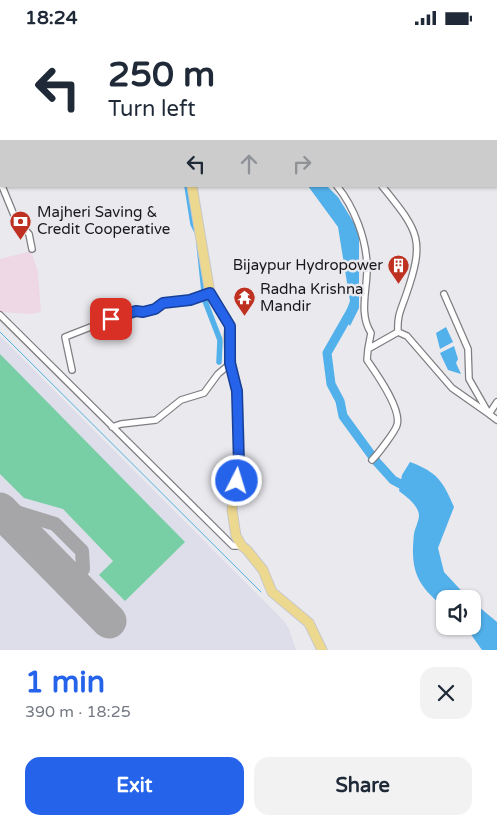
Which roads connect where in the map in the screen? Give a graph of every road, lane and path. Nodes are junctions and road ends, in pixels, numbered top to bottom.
1 (1, 187) edge
2 (192, 187) edge
3 (338, 187) edge
4 (383, 187) edge
5 (32, 249) dead end
6 (210, 293) junction
7 (444, 295) dead end
8 (0, 315) edge
9 (398, 332) junction
10 (368, 349) junction
11 (230, 363) junction
12 (72, 370) dead end
13 (497, 402) edge
14 (489, 414) junction
15 (497, 419) edge
16 (112, 427) junction
17 (373, 459) dead end
18 (242, 546) junction
19 (322, 650) edge

1 - 5 street
2 - 6 main road
3 - 10 street
4 - 9 street
6 - 11 main road
6 - 12 street
7 - 14 street
8 - 16 street
9 - 10 street
9 - 14 street
10 - 17 street
11 - 16 street
11 - 18 main road
13 - 14 street
14 - 15 street
16 - 18 street
18 - 19 main road

